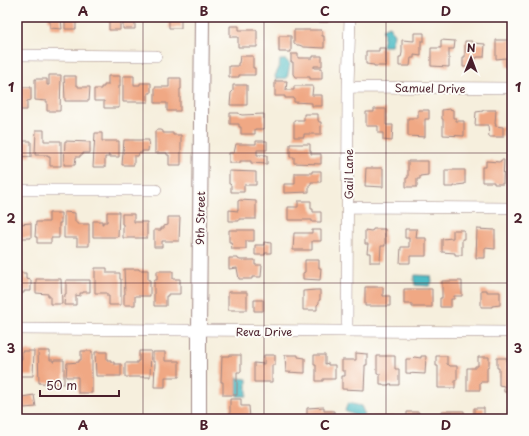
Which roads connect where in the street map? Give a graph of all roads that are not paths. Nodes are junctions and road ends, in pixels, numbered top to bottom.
1 (202, 17) edge
2 (350, 17) edge
3 (17, 55) edge
4 (156, 56) dead end
5 (348, 87) junction
6 (512, 88) edge
7 (17, 190) edge
8 (156, 190) dead end
9 (348, 207) junction
10 (512, 208) edge
11 (17, 329) edge
12 (199, 331) junction
13 (347, 331) junction
14 (512, 332) edge
15 (199, 419) edge

1 - 12 street, 9th Street
2 - 5 street, Gail Lane
3 - 4 street
5 - 6 street, Samuel Drive
5 - 9 street, Gail Lane
7 - 8 street
9 - 10 street
9 - 13 street, Gail Lane
11 - 12 street, Reva Drive
12 - 13 street, Reva Drive
12 - 15 street, 9th Street
13 - 14 street, Reva Drive

